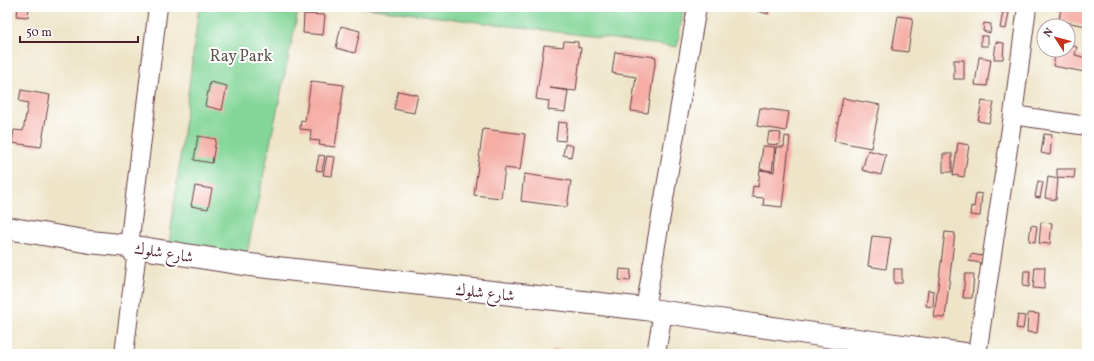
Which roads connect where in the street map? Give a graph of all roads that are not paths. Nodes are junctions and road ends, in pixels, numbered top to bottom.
1 (158, 7) edge
2 (697, 7) edge
3 (1027, 7) edge
4 (1012, 115) junction
5 (1087, 126) edge
6 (7, 228) edge
7 (129, 246) junction
8 (654, 310) junction
9 (124, 354) edge
10 (656, 354) edge
11 (964, 354) edge
12 (976, 354) edge

1 - 7 street
2 - 8 street
3 - 4 street
4 - 5 street
4 - 12 street
6 - 7 street, شارع شلوك
7 - 8 street, شارع شلوك
7 - 9 street
8 - 10 street
8 - 11 street, شارع شلوك

